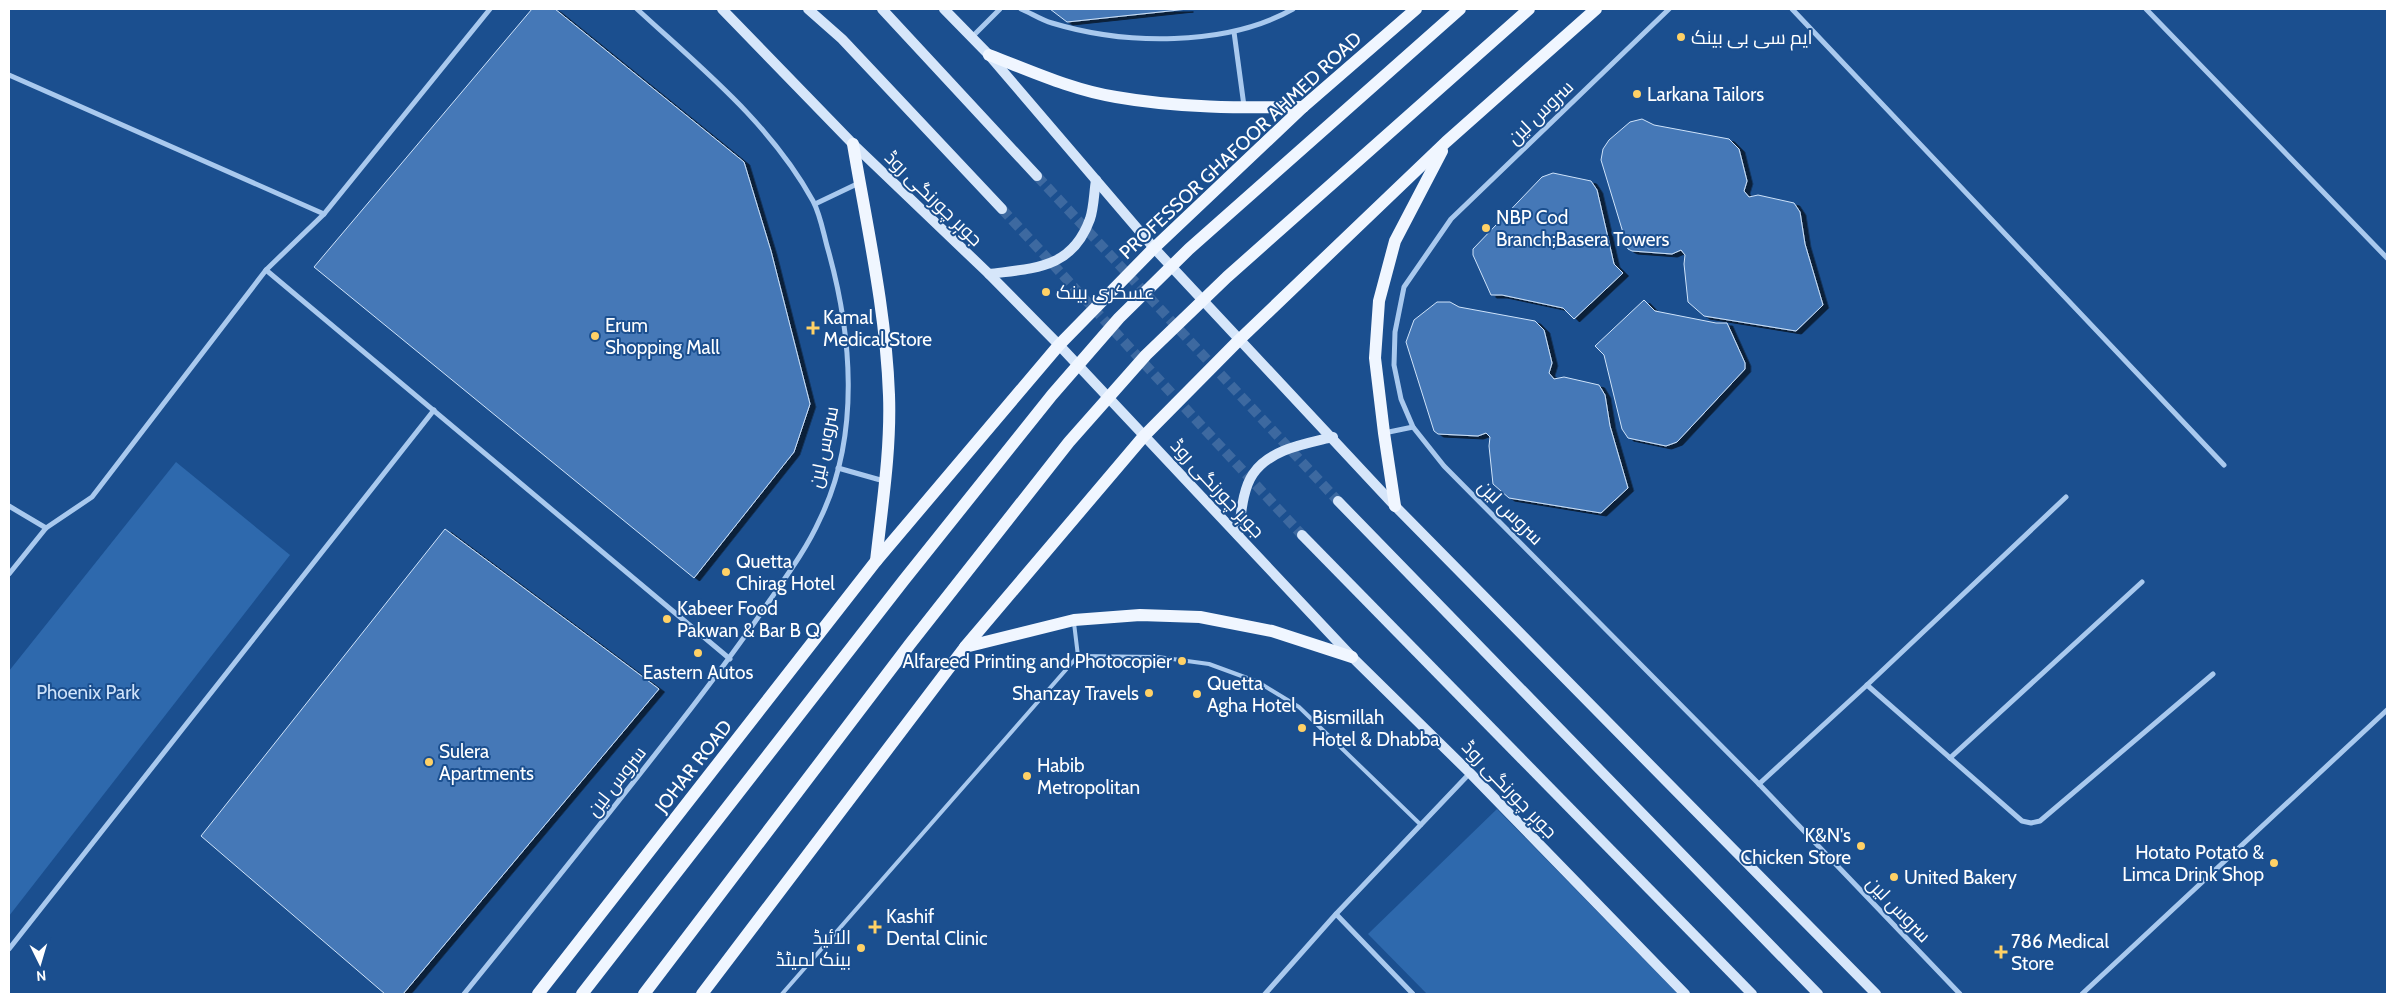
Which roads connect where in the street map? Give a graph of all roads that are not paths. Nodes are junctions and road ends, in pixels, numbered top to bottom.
1 (490, 9) edge
2 (637, 9) edge
3 (722, 9) edge
4 (808, 9) edge
5 (882, 9) edge
6 (944, 9) edge
7 (1000, 9) edge
8 (1021, 9) edge
9 (1293, 9) edge
10 (1416, 9) edge
11 (1460, 9) edge
12 (1529, 9) edge
13 (1596, 9) edge
14 (1669, 9) edge
15 (1792, 9) edge
16 (2146, 9) edge
17 (1234, 32) junction
18 (972, 37) junction
19 (989, 55) junction
20 (9, 75) edge
21 (1303, 107) junction
22 (1245, 108) junction
23 (1446, 142) junction
24 (853, 144) junction
25 (1037, 176) tunnel mouth
26 (1096, 180) junction
27 (860, 182) junction
28 (815, 204) junction
29 (1002, 209) tunnel mouth
30 (324, 214) junction
31 (1154, 248) junction
32 (2387, 258) edge
33 (266, 270) junction
34 (989, 274) junction
35 (1239, 340) junction
36 (1059, 345) junction
37 (434, 410) junction
38 (1413, 426) junction
39 (1384, 433) junction
40 (1144, 436) junction
41 (1333, 437) junction
42 (2224, 465) dead end
43 (838, 468) junction
44 (885, 481) junction
45 (2066, 497) dead end
46 (1338, 502) tunnel mouth
47 (9, 506) edge
48 (1396, 506) junction
49 (46, 528) junction
50 (1302, 534) tunnel mouth
51 (1238, 535) junction
52 (876, 561) junction
53 (9, 574) edge
54 (2142, 582) dead end
55 (1074, 620) junction
56 (966, 647) junction
57 (1078, 656) junction
58 (1352, 657) junction
59 (730, 659) junction
60 (2213, 674) dead end
61 (1867, 685) junction
62 (2387, 710) edge
63 (1950, 758) junction
64 (1470, 773) junction
65 (1759, 784) junction
66 (1421, 824) junction
67 (1336, 914) junction
68 (9, 949) edge
69 (464, 994) edge
70 (538, 994) edge
71 (582, 994) edge
72 (644, 994) edge
73 (702, 994) edge
74 (782, 994) edge
75 (1265, 994) edge
76 (1413, 994) edge
77 (1685, 994) edge
78 (1752, 994) edge
79 (1818, 994) edge
80 (1876, 994) edge
81 (1960, 994) edge
82 (2082, 994) edge

1 - 30 street
2 - 28 street, سروس لین
3 - 24 main road, جوہر چورنگی روڈ
4 - 29 main road, جوہر چورنگی روڈ
5 - 25 main road
6 - 18 main road
7 - 18 street
8 - 17 street
9 - 17 street
10 - 21 main road, PROFESSOR GHAFOOR AHMED ROAD
11 - 71 main road, bridge
12 - 72 main road, bridge
13 - 23 main road
14 - 38 street, سروس لین
15 - 42 street
16 - 32 street
17 - 22 street
18 - 19 main road
19 - 22 main road
19 - 26 main road
20 - 30 street
21 - 22 main road
21 - 31 main road, PROFESSOR GHAFOOR AHMED ROAD
23 - 35 main road
23 - 39 main road
24 - 27 main road
24 - 34 main road, جوہر چورنگی روڈ
26 - 31 main road
26 - 34 main road
27 - 28 street
27 - 44 main road
28 - 43 street, سروس لین
30 - 33 street
31 - 35 main road
31 - 36 main road, PROFESSOR GHAFOOR AHMED ROAD
33 - 37 street
33 - 49 street
34 - 36 main road, جوہر چورنگی روڈ
35 - 40 main road
35 - 41 main road
36 - 40 main road, جوہر چورنگی روڈ
36 - 52 main road, PROFESSOR GHAFOOR AHMED ROAD
37 - 59 street
37 - 68 street
38 - 39 street
38 - 65 street, سروس لین
39 - 48 main road
40 - 51 main road, جوہر چورنگی روڈ
40 - 56 main road
41 - 48 main road
41 - 51 main road
43 - 44 street
43 - 59 street, سروس لین
44 - 52 main road
45 - 61 street
46 - 79 main road
47 - 49 street
48 - 80 main road
49 - 53 street
50 - 78 main road, جوہر چورنگی روڈ
51 - 58 main road, جوہر چورنگی روڈ
52 - 70 main road, JOHAR ROAD
54 - 63 street
55 - 56 main road
55 - 57 lane
55 - 58 main road
56 - 73 main road
57 - 66 lane
57 - 74 lane
58 - 64 main road, جوہر چورنگی روڈ
59 - 69 street, سروس لین
60 - 63 street
61 - 63 street
61 - 65 street
62 - 82 street
64 - 66 street
64 - 77 main road, جوہر چورنگی روڈ
65 - 81 street, سروس لین
66 - 67 street
67 - 75 street
67 - 76 street

